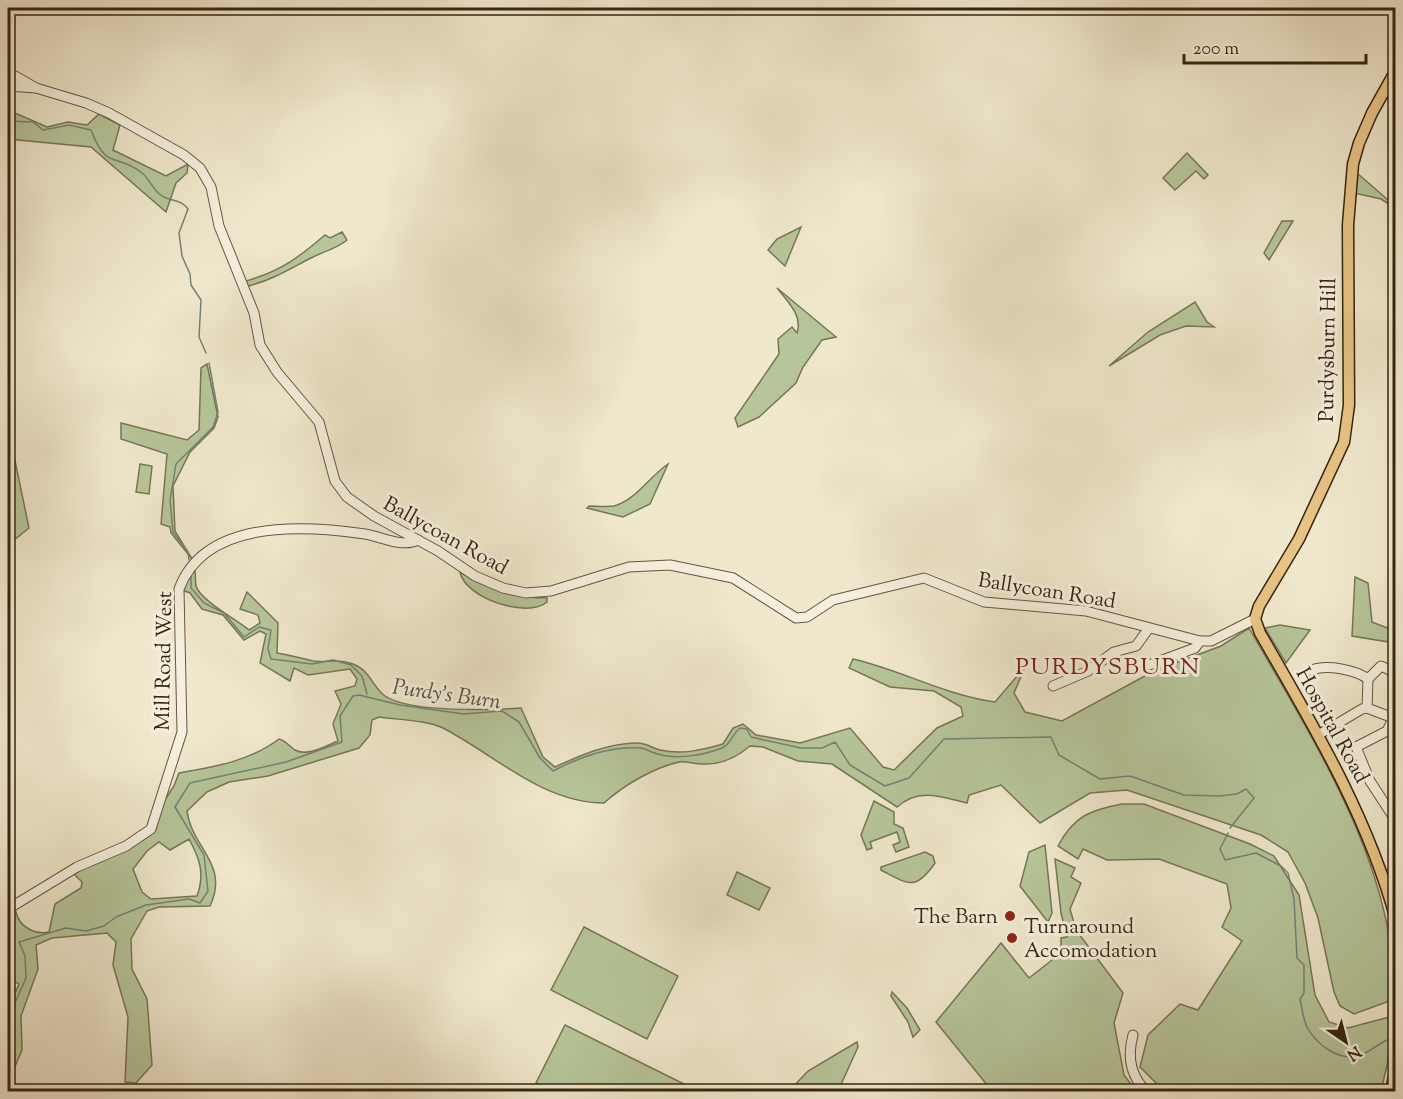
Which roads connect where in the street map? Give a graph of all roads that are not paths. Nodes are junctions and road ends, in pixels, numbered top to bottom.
1 (1395, 70) edge
2 (8, 72) edge
3 (8, 86) edge
4 (36, 88) junction
5 (418, 540) junction
6 (1255, 619) junction
7 (1149, 628) junction
8 (1200, 641) junction
9 (1149, 665) dead end
10 (1312, 671) dead end
11 (1395, 673) edge
12 (1368, 679) junction
13 (1053, 686) dead end
14 (1367, 708) junction
15 (1394, 719) edge
16 (1318, 735) junction
17 (1395, 821) edge
18 (8, 909) edge
19 (1395, 920) edge
20 (1133, 1035) dead end
21 (1395, 1066) edge
22 (1391, 1091) edge
23 (1147, 1092) edge

1 - 6 main road, Purdysburn Hill
2 - 4 street, Ballycoan Road
3 - 4 street
4 - 5 street, Ballycoan Road
5 - 7 street, Ballycoan Road
5 - 18 street, Mill Road West
6 - 8 street
6 - 16 main road, Hospital Road
7 - 8 street, Ballycoan Road
7 - 13 street
8 - 9 street
10 - 12 street
11 - 12 street
12 - 14 street
14 - 15 street
14 - 16 street
15 - 17 street
16 - 19 main road, Hospital Road
20 - 23 street
21 - 22 main road

